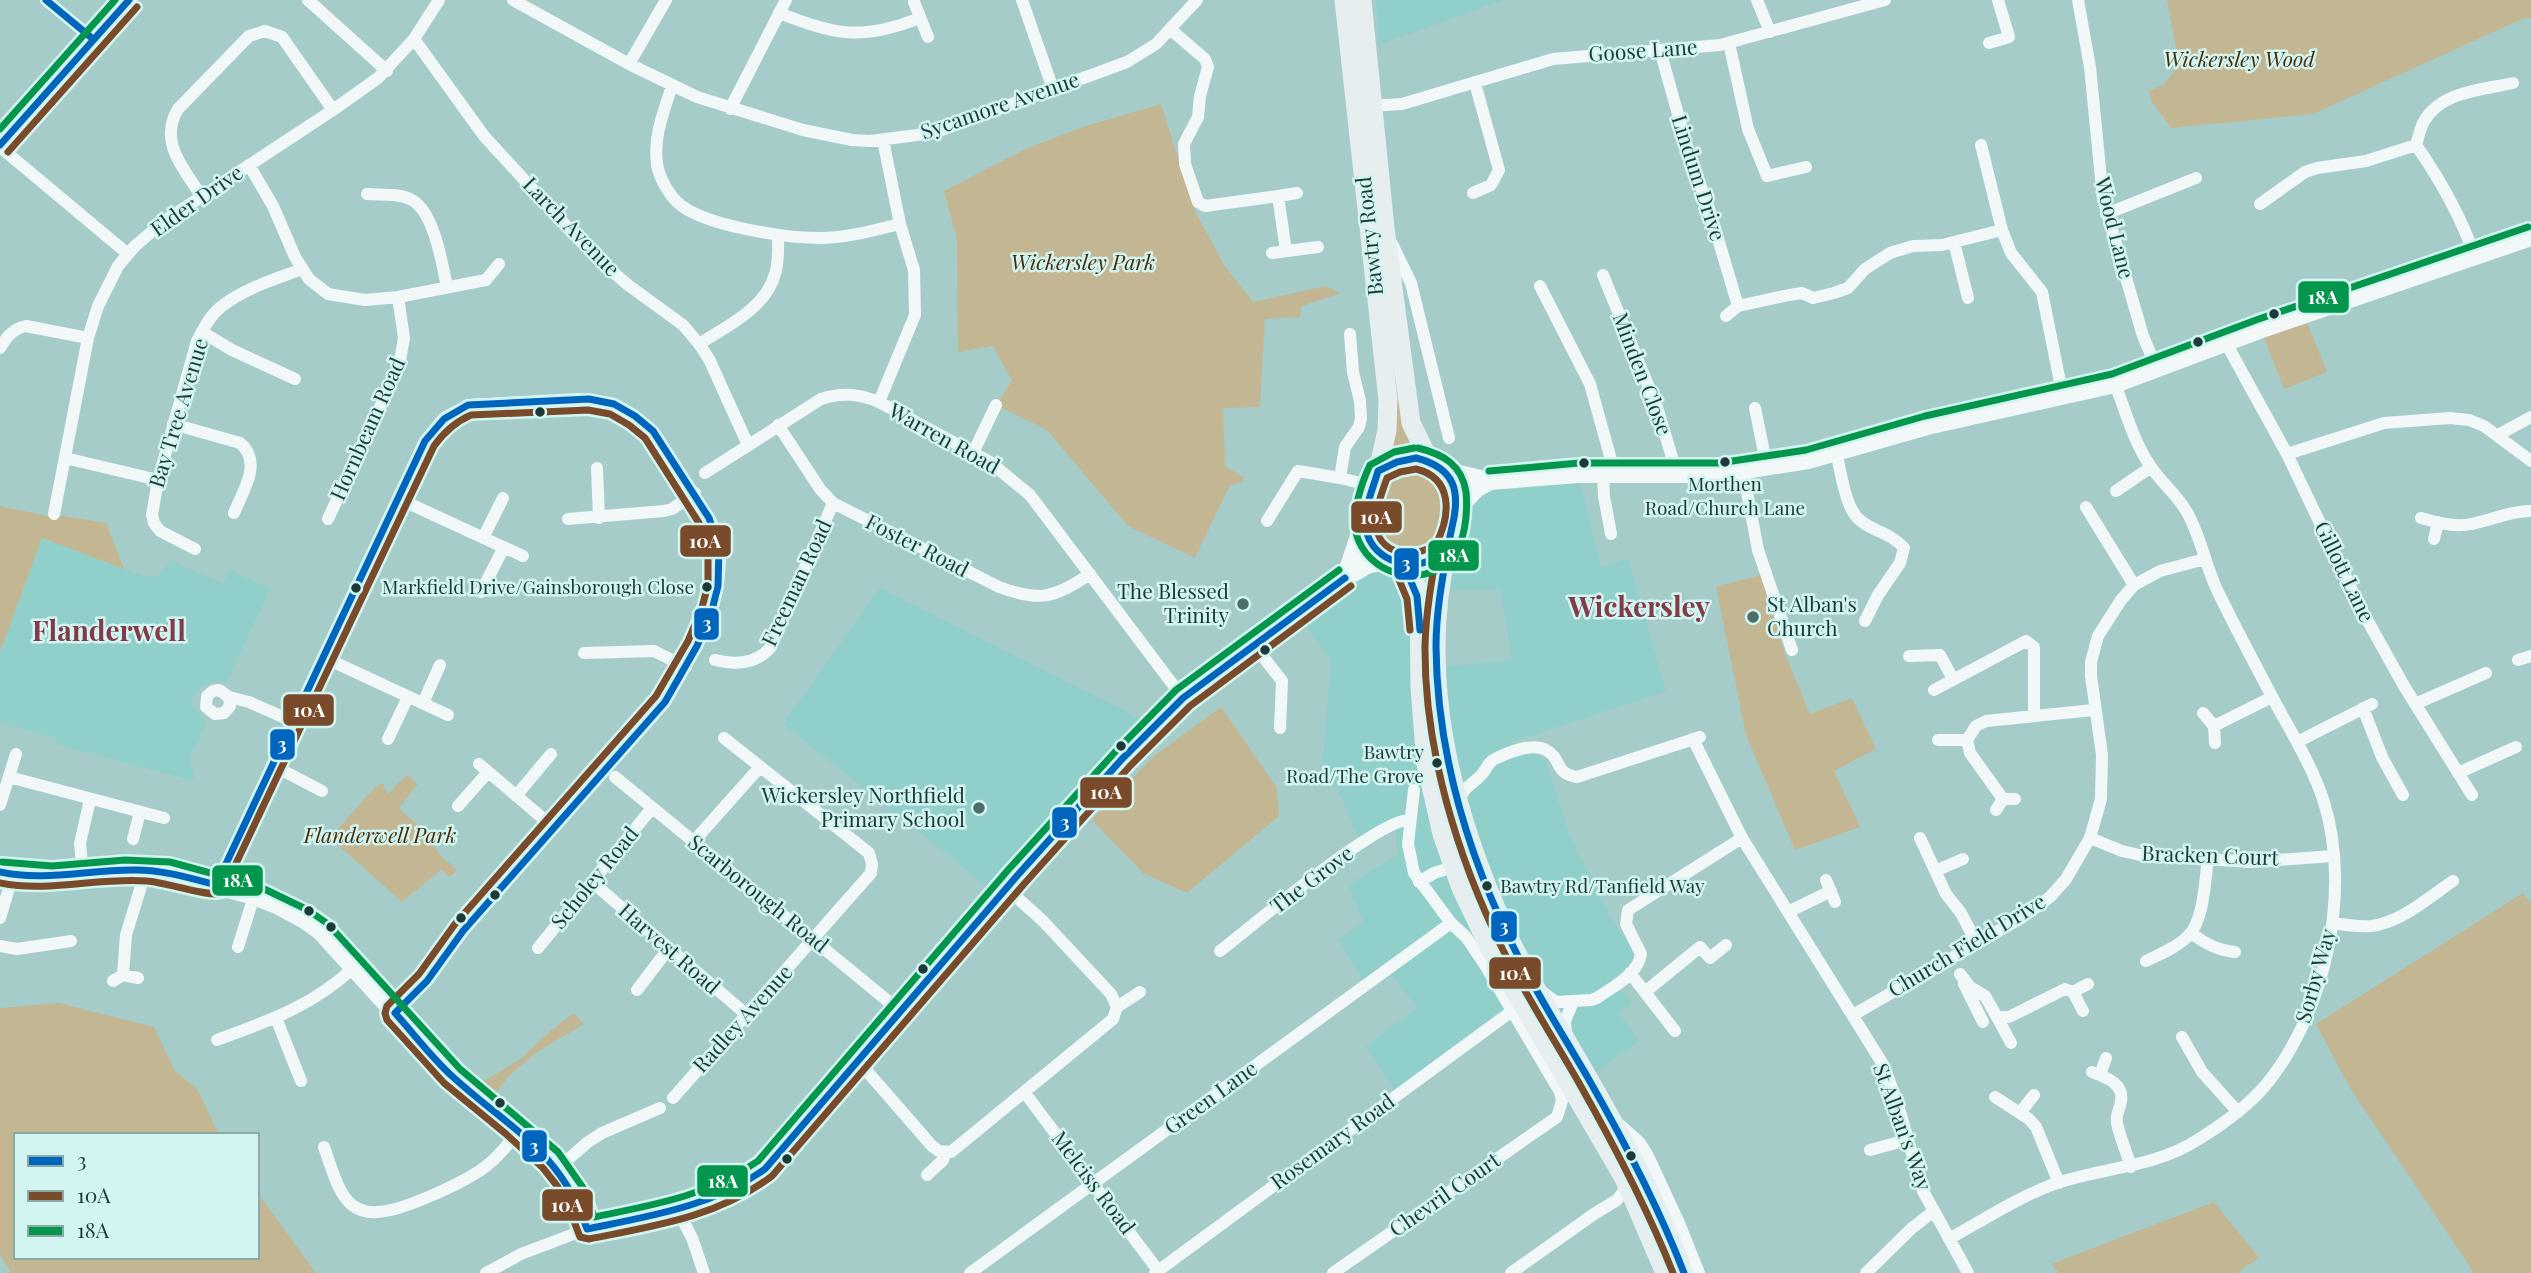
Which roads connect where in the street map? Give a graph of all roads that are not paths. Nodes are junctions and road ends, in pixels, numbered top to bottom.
1 (46, 0) edge
2 (129, 0) edge
3 (308, 0) edge
4 (439, 0) edge
5 (513, 0) edge
6 (666, 0) edge
7 (786, 0) edge
8 (1022, 0) edge
9 (1197, 0) edge
10 (1344, 0) edge
11 (1362, 0) edge
12 (1757, 0) edge
13 (1885, 0) edge
14 (1998, 0) edge
15 (2078, 0) edge
16 (914, 2) edge
17 (537, 6) edge
18 (779, 13) junction
19 (920, 18) junction
20 (1170, 29) junction
21 (1770, 32) junction
22 (928, 37) dead end
23 (93, 38) junction
24 (414, 39) junction
25 (1729, 43) junction
26 (1989, 43) dead end
27 (1660, 50) junction
28 (629, 64) junction
29 (387, 71) junction
30 (1475, 83) junction
31 (2513, 83) dead end
32 (672, 86) junction
33 (1053, 89) junction
34 (1373, 104) junction
35 (1402, 104) junction
36 (730, 109) junction
37 (333, 110) junction
38 (1367, 129) junction
39 (883, 140) junction
40 (1981, 145) dead end
41 (2416, 145) junction
42 (0, 146) edge
43 (249, 165) junction
44 (1806, 167) dead end
45 (2196, 178) dead end
46 (2265, 181) dead end
47 (1297, 193) dead end
48 (1473, 193) dead end
49 (2274, 193) junction
50 (367, 194) dead end
51 (1278, 196) junction
52 (202, 197) junction
53 (2260, 204) dead end
54 (2106, 214) junction
55 (900, 224) junction
56 (1385, 228) junction
57 (2001, 230) junction
58 (778, 235) junction
59 (2531, 237) edge
60 (1954, 242) junction
61 (1318, 247) dead end
62 (1286, 251) junction
63 (1272, 253) dead end
64 (128, 254) junction
65 (2475, 257) junction
66 (499, 264) dead end
67 (302, 269) junction
68 (1603, 275) dead end
69 (1540, 286) dead end
70 (447, 287) junction
71 (398, 297) junction
72 (1968, 298) dead end
73 (1738, 306) junction
74 (1726, 316) dead end
75 (1419, 319) junction
76 (1397, 322) junction
77 (202, 332) junction
78 (1350, 334) dead end
79 (88, 338) junction
80 (2226, 343) junction
81 (699, 344) junction
82 (0, 348) edge
83 (2157, 369) junction
84 (295, 379) dead end
85 (2115, 384) junction
86 (2063, 397) junction
87 (879, 402) junction
88 (996, 405) dead end
89 (1755, 408) dead end
90 (2531, 417) edge
91 (173, 424) junction
92 (778, 425) junction
93 (2498, 435) junction
94 (1449, 438) dead end
95 (748, 445) junction
96 (1836, 452) junction
97 (973, 453) junction
98 (2287, 454) junction
99 (65, 458) junction
100 (1429, 460) junction
101 (2531, 461) edge
102 (1767, 467) junction
103 (2151, 467) junction
104 (597, 468) dead end
105 (1446, 471) junction
106 (1743, 471) junction
107 (705, 472) dead end
108 (1609, 474) junction
109 (1677, 474) junction
110 (1340, 478) junction
111 (1376, 479) junction
112 (158, 480) junction
113 (1490, 481) junction
114 (2116, 491) dead end
115 (695, 493) junction
116 (503, 498) dead end
117 (399, 499) junction
118 (833, 503) junction
119 (2086, 507) dead end
120 (1457, 509) junction
121 (2531, 511) edge
122 (234, 513) dead end
123 (54, 514) dead end
124 (1366, 516) junction
125 (598, 518) junction
126 (2421, 518) dead end
127 (328, 519) dead end
128 (568, 519) dead end
129 (1267, 521) dead end
130 (2438, 522) junction
131 (1611, 534) dead end
132 (483, 538) junction
133 (2434, 539) dead end
134 (503, 547) junction
135 (1447, 547) junction
136 (195, 549) dead end
137 (523, 556) dead end
138 (2205, 559) junction
139 (1396, 563) junction
140 (1090, 574) junction
141 (1345, 578) junction
142 (2134, 585) junction
143 (481, 592) dead end
144 (1865, 621) dead end
145 (1255, 645) junction
146 (1792, 650) dead end
147 (584, 653) dead end
148 (1909, 656) dead end
149 (323, 657) junction
150 (715, 660) dead end
151 (440, 665) dead end
152 (686, 667) junction
153 (2486, 673) dead end
154 (1953, 679) junction
155 (1934, 690) dead end
156 (229, 696) dead end
157 (408, 697) junction
158 (2273, 697) junction
159 (1183, 698) junction
160 (423, 704) junction
161 (2415, 704) junction
162 (2094, 710) junction
163 (2203, 713) dead end
164 (448, 715) dead end
165 (2034, 716) junction
166 (292, 721) junction
167 (2214, 726) junction
168 (1280, 728) dead end
169 (724, 738) dead end
170 (388, 739) dead end
171 (1938, 740) dead end
172 (1967, 740) junction
173 (2297, 742) junction
174 (2215, 743) dead end
175 (2516, 747) dead end
176 (16, 754) dead end
177 (551, 754) dead end
178 (1447, 758) junction
179 (272, 765) junction
180 (760, 767) junction
181 (2458, 773) junction
182 (9, 777) junction
183 (615, 777) dead end
184 (1472, 781) junction
185 (1414, 790) dead end
186 (322, 791) dead end
187 (2403, 795) dead end
188 (2472, 795) dead end
189 (516, 796) junction
190 (90, 800) junction
191 (2005, 803) dead end
192 (0, 805) edge
193 (458, 806) dead end
194 (652, 808) junction
195 (1458, 809) junction
196 (140, 812) junction
197 (164, 818) dead end
198 (1410, 820) junction
199 (553, 827) junction
200 (1742, 838) junction
201 (1920, 838) dead end
202 (2090, 838) junction
203 (133, 839) dead end
204 (694, 841) junction
205 (1447, 849) junction
206 (2332, 856) junction
207 (2208, 858) junction
208 (1963, 859) dead end
209 (1454, 869) junction
210 (146, 870) junction
211 (1935, 871) junction
212 (1434, 873) junction
213 (6, 874) edge
214 (83, 874) junction
215 (2453, 881) dead end
216 (592, 882) junction
217 (1419, 882) junction
218 (216, 884) junction
219 (1006, 888) junction
220 (1831, 891) dead end
221 (254, 896) junction
222 (1788, 912) junction
223 (0, 918) edge
224 (1451, 923) junction
225 (2333, 923) junction
226 (2192, 933) junction
227 (814, 940) junction
228 (71, 941) dead end
229 (1977, 944) junction
230 (1726, 945) dead end
231 (0, 946) edge
232 (238, 947) dead end
233 (538, 948) dead end
234 (669, 948) junction
235 (1220, 951) dead end
236 (2235, 952) dead end
237 (1952, 958) junction
238 (2146, 961) dead end
239 (353, 968) junction
240 (1630, 973) junction
241 (1960, 974) junction
242 (138, 978) dead end
243 (2088, 984) dead end
244 (1537, 989) junction
245 (637, 990) dead end
246 (1140, 992) dead end
247 (1645, 992) junction
248 (2073, 992) junction
249 (1573, 1002) junction
250 (1117, 1007) junction
251 (900, 1011) junction
252 (1512, 1011) junction
253 (2083, 1011) dead end
254 (395, 1013) junction
255 (1853, 1015) junction
256 (747, 1016) junction
257 (1997, 1017) junction
258 (276, 1018) junction
259 (1983, 1022) dead end
260 (1675, 1031) dead end
261 (2182, 1037) dead end
262 (1567, 1040) junction
263 (217, 1041) dead end
264 (2011, 1043) dead end
265 (2106, 1058) dead end
266 (858, 1061) junction
267 (301, 1081) dead end
268 (1025, 1093) junction
269 (2034, 1095) dead end
270 (1995, 1097) dead end
271 (673, 1098) dead end
272 (660, 1108) dead end
273 (2238, 1112) junction
274 (2020, 1113) junction
275 (1612, 1118) junction
276 (518, 1132) junction
277 (1907, 1140) junction
278 (324, 1147) dead end
279 (1870, 1150) dead end
280 (945, 1153) junction
281 (2131, 1167) junction
282 (558, 1168) junction
283 (927, 1175) dead end
284 (1625, 1180) junction
285 (2059, 1183) junction
286 (1094, 1184) junction
287 (1611, 1205) junction
288 (678, 1211) junction
289 (1934, 1211) junction
290 (1642, 1216) junction
291 (587, 1229) junction
292 (1949, 1239) junction
293 (1157, 1272) edge
294 (486, 1273) edge
295 (704, 1273) edge
296 (970, 1273) edge
297 (1333, 1273) edge
298 (1511, 1273) edge
299 (1665, 1273) edge
300 (1684, 1273) edge
301 (1699, 1273) edge
302 (1866, 1273) edge
303 (1968, 1273) edge

1 - 23 street
2 - 23 street
3 - 29 street
4 - 24 street, Elder Drive
5 - 17 street, Sycamore Avenue
6 - 28 street
7 - 18 street
8 - 33 street
9 - 20 street, Sycamore Avenue
10 - 38 main road, Bawtry Road
11 - 34 main road, Bawtry Road
12 - 21 street
13 - 21 street, Goose Lane
14 - 26 street
15 - 54 street, Wood Lane
16 - 19 street
17 - 28 street, Sycamore Avenue
18 - 19 street
18 - 36 street
19 - 22 street
20 - 33 street, Sycamore Avenue
20 - 51 street
21 - 25 street, Goose Lane
23 - 42 street
24 - 29 street, Elder Drive
24 - 81 street, Larch Avenue
25 - 27 street, Goose Lane
25 - 44 street
27 - 30 street, Goose Lane
27 - 73 street, Lindum Drive
28 - 32 street, Sycamore Avenue
29 - 37 street, Elder Drive
30 - 35 street, Goose Lane
30 - 48 street
31 - 41 street
32 - 36 street, Sycamore Avenue
32 - 58 street
33 - 39 street, Sycamore Avenue
34 - 35 street, Goose Lane
34 - 38 main road, Bawtry Road
35 - 38 street, Goose Lane
36 - 39 street, Sycamore Avenue
37 - 43 street, Elder Drive
37 - 52 street
38 - 56 main road, Bawtry Road
38 - 111 main road, Bawtry Road
39 - 55 street
40 - 57 street
41 - 49 street
41 - 65 street
42 - 64 street
43 - 52 street, Elder Drive
43 - 67 street
45 - 54 street
46 - 49 street
47 - 51 street
49 - 53 street
50 - 70 street
51 - 62 street
52 - 64 street, Elder Drive
54 - 83 street, Wood Lane
55 - 58 street
55 - 87 street
56 - 75 street, Bawtry Road
56 - 76 main road, Bawtry Road
57 - 60 street
57 - 86 street
58 - 81 street
59 - 65 street
60 - 72 street
60 - 73 street
61 - 62 street
62 - 63 street
64 - 79 street, Elder Drive
65 - 80 street
66 - 70 street
67 - 71 street
67 - 77 street, Bay Tree Avenue
68 - 109 street, Minden Close
69 - 108 street
70 - 71 street
71 - 127 street, Hornbeam Road
73 - 74 street
75 - 76 street
75 - 94 street, Bawtry Road
76 - 100 main road, Bawtry Road
77 - 84 street
77 - 91 street, Bay Tree Avenue
78 - 110 street
79 - 82 street
79 - 99 street, Elder Drive
80 - 83 street
80 - 98 street, Gillott Lane
81 - 95 street, Larch Avenue
83 - 85 street
85 - 86 street
85 - 103 street, Sorby Way
86 - 96 street
87 - 92 street, Warren Road
87 - 97 street, Warren Road
88 - 97 street
89 - 102 street
90 - 93 street
91 - 112 street, Bay Tree Avenue
91 - 122 street
92 - 95 street, Warren Road
92 - 118 street, Foster Road
93 - 98 street
93 - 101 street
95 - 107 street, Warren Road
96 - 102 street
96 - 144 street
97 - 140 street, Warren Road
98 - 161 street, Gillott Lane
99 - 112 street
99 - 123 street, Elder Drive
100 - 105 main road
100 - 111 main road
102 - 106 street
103 - 114 street
103 - 138 street, Sorby Way
104 - 125 street
105 - 113 street
105 - 120 main road
106 - 109 street
106 - 146 street
108 - 109 street
108 - 113 street
108 - 131 street
110 - 111 street
110 - 129 street
111 - 124 main road
112 - 136 street, Bay Tree Avenue
113 - 120 street
115 - 117 street
115 - 125 street
115 - 152 street
116 - 132 street
117 - 132 street
117 - 149 street
118 - 140 street, Foster Road
118 - 150 street, Freeman Road
119 - 142 street
120 - 135 main road
121 - 130 street
124 - 139 main road
124 - 141 street
125 - 128 street
126 - 130 street
130 - 133 street
132 - 134 street
134 - 137 street
134 - 143 street
135 - 139 main road
135 - 178 main road
138 - 142 street, Church Field Drive
138 - 158 street, Sorby Way
139 - 141 street
139 - 205 main road
140 - 159 street, Warren Road
141 - 145 street
142 - 162 street, Church Field Drive
145 - 159 street
145 - 168 street
147 - 152 street
148 - 154 street
149 - 157 street
149 - 166 street
151 - 160 street
152 - 199 street
153 - 161 street
154 - 155 street
154 - 165 street
156 - 166 street
157 - 160 street
157 - 170 street
158 - 167 street
158 - 173 street, Sorby Way
159 - 219 street
160 - 164 street
161 - 181 street, Gillott Lane
162 - 165 street
162 - 202 street, Church Field Drive
163 - 167 street
165 - 172 street
166 - 179 street
167 - 174 street
169 - 180 street
171 - 172 street
172 - 191 street
173 - 187 street
173 - 206 street, Sorby Way
175 - 181 street
176 - 182 street
177 - 189 street
178 - 184 street
178 - 195 main road
179 - 186 street
179 - 218 street
180 - 204 street
180 - 227 street, Radley Avenue
181 - 188 street, Gillott Lane
182 - 190 street
182 - 192 street
183 - 194 street, Scarborough Road
184 - 195 street
184 - 200 street, St Alban's Way
185 - 198 street
189 - 193 street
189 - 199 street
190 - 196 street
190 - 214 street
194 - 204 street, Scarborough Road
194 - 216 street, Scholey Road
195 - 209 street
195 - 244 main road
196 - 197 street
196 - 203 street
198 - 217 street
198 - 235 street, The Grove
199 - 254 street
200 - 222 street, St Alban's Way
200 - 240 street
201 - 211 street
202 - 207 street, Bracken Court
202 - 229 street, Church Field Drive
204 - 227 street, Scarborough Road
205 - 209 main road
205 - 212 street
206 - 207 street, Bracken Court
206 - 225 street, Sorby Way
207 - 226 street
208 - 211 street
209 - 212 street
209 - 284 main road
210 - 214 street
210 - 218 street
210 - 242 street
211 - 229 street
212 - 217 street
213 - 214 street
213 - 223 street
215 - 225 street
216 - 233 street, Scholey Road
216 - 234 street, Harvest Road
217 - 224 street
218 - 221 street
219 - 250 street
219 - 251 street
220 - 222 street
221 - 232 street
221 - 239 street
222 - 255 street, St Alban's Way
224 - 252 street
224 - 286 street, Green Lane
225 - 273 street, Sorby Way
226 - 236 street
226 - 238 street
227 - 251 street, Scarborough Road
227 - 256 street, Radley Avenue
228 - 231 street
229 - 237 street, Church Field Drive
230 - 247 street
234 - 245 street
234 - 256 street, Harvest Road
237 - 241 street
237 - 255 street, Church Field Drive
239 - 254 street
239 - 258 street
240 - 247 street
240 - 249 street
241 - 257 street
241 - 259 street
243 - 248 street
244 - 249 street
244 - 262 main road
246 - 250 street
247 - 260 street
248 - 253 street
248 - 257 street
249 - 262 street
250 - 268 street
251 - 266 street
252 - 293 street, Rosemary Road
252 - 297 street, Chevril Court
254 - 276 street
255 - 277 street, St Alban's Way
256 - 271 street, Radley Avenue
257 - 264 street
258 - 263 street
258 - 267 street
261 - 273 street
262 - 275 main road
265 - 281 street
266 - 280 street
266 - 288 street
268 - 280 street
268 - 286 street, Melciss Road
269 - 274 street
270 - 274 street
272 - 282 street
273 - 281 street, Sorby Way
274 - 285 street
275 - 300 main road
275 - 301 street
276 - 278 street
276 - 282 street
277 - 279 street
277 - 289 street, St Alban's Way
280 - 283 street
281 - 285 street, Sorby Way
282 - 291 street
284 - 287 street
284 - 290 main road
285 - 292 street, Sorby Way
286 - 293 street, Melciss Road
286 - 296 street, Green Lane
287 - 290 street
287 - 298 street
288 - 291 street
288 - 295 street
289 - 292 street, St Alban's Way
289 - 302 street
290 - 299 main road
291 - 294 street
292 - 303 street, St Alban's Way

